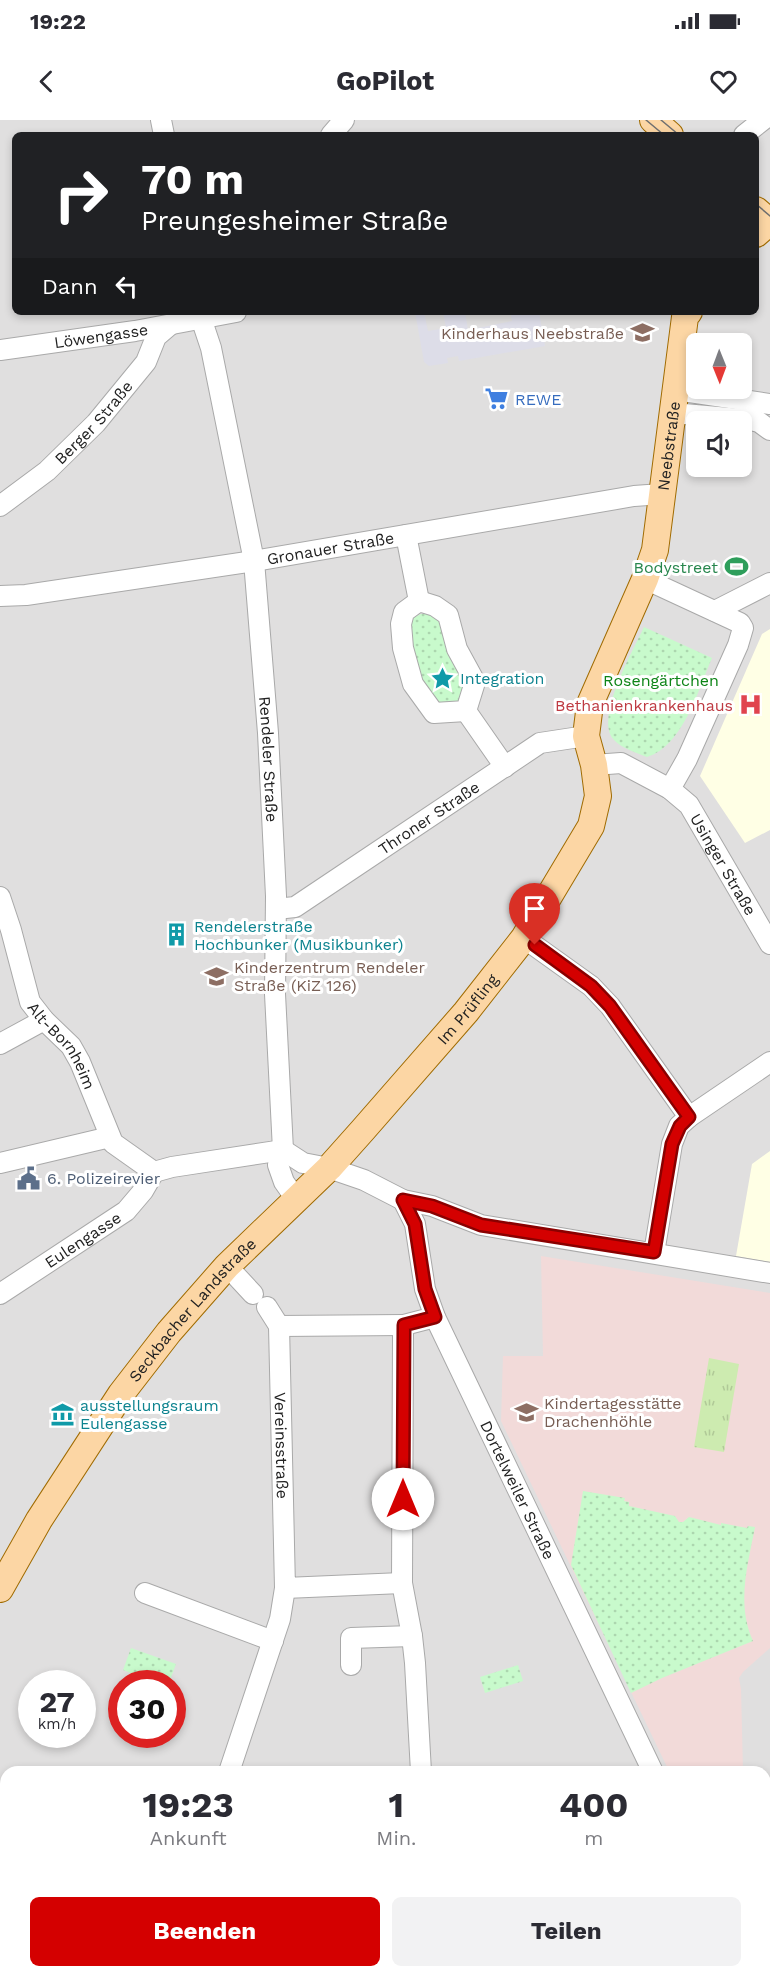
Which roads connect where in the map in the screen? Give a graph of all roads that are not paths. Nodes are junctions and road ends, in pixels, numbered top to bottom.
1 (344, 120) edge
2 (653, 120) edge
3 (763, 120) edge
4 (334, 132) edge
5 (667, 132) edge
6 (748, 132) edge
7 (687, 315) edge
8 (200, 316) edge
9 (170, 325) junction
10 (0, 350) edge
11 (674, 401) junction
12 (770, 404) edge
13 (770, 430) edge
14 (662, 494) junction
15 (0, 506) edge
16 (406, 535) junction
17 (254, 561) junction
18 (645, 579) junction
19 (765, 586) edge
20 (0, 596) edge
21 (419, 601) junction
22 (715, 611) junction
23 (466, 711) junction
24 (586, 736) junction
25 (594, 765) junction
26 (504, 767) junction
27 (669, 789) junction
28 (0, 897) edge
29 (276, 909) junction
30 (524, 938) junction
31 (770, 944) edge
32 (45, 1020) junction
33 (0, 1044) edge
34 (770, 1062) edge
35 (689, 1117) junction
36 (110, 1137) junction
37 (283, 1150) junction
38 (0, 1163) edge
39 (329, 1168) junction
40 (154, 1172) junction
41 (296, 1199) junction
42 (403, 1200) junction
43 (654, 1252) junction
44 (227, 1266) junction
45 (770, 1273) edge
46 (0, 1294) edge
47 (435, 1317) junction
48 (404, 1325) junction
49 (279, 1326) junction
50 (402, 1582) junction
51 (285, 1588) junction
52 (0, 1589) edge
53 (145, 1593) dead end
54 (412, 1636) junction
55 (273, 1641) junction
56 (351, 1665) dead end
57 (231, 1766) edge
58 (421, 1766) edge
59 (650, 1766) edge

1 - 4 street
2 - 5 main road
3 - 6 street
7 - 11 main road, Neebstraße
8 - 9 street, Löwengasse
8 - 17 street, Rendeler Straße
9 - 10 street, Löwengasse
9 - 15 street, Berger Straße
11 - 12 street
11 - 13 street
11 - 14 main road, Neebstraße
14 - 16 street, Gronauer Straße
14 - 18 main road, Neebstraße
16 - 17 street, Gronauer Straße
16 - 21 street
17 - 20 street, Gronauer Straße
17 - 29 street, Rendeler Straße
18 - 22 street
18 - 24 main road, Im Prüfling
19 - 22 street
21 - 23 street
21 - 23 street
22 - 27 street
23 - 26 street
24 - 25 main road, Im Prüfling
24 - 26 street, Throner Straße
25 - 27 street
25 - 30 main road, Im Prüfling
26 - 29 street, Throner Straße
27 - 31 street, Usinger Straße
28 - 32 street, Alt-Bornheim
29 - 37 street, Rendeler Straße
30 - 35 street
30 - 39 main road, Im Prüfling
32 - 33 street
32 - 36 street, Alt-Bornheim
34 - 35 street
35 - 43 street
36 - 38 street
36 - 40 street, Alt-Bornheim
37 - 39 street
37 - 40 street
37 - 41 street, Rendeler Straße
39 - 41 main road, Seckbacher Landstraße
39 - 42 street
40 - 46 street, Eulengasse
41 - 44 main road, Seckbacher Landstraße
42 - 43 street
42 - 47 street, Dortelweiler Straße
43 - 45 street
44 - 49 street
44 - 52 main road, Seckbacher Landstraße
47 - 48 street
47 - 59 street, Dortelweiler Straße
48 - 49 street
48 - 50 street
49 - 51 street, Vereinsstraße
50 - 51 street
50 - 54 street
51 - 55 street, Vereinsstraße
53 - 55 street
54 - 56 street
54 - 58 street
55 - 57 street, Vereinsstraße

